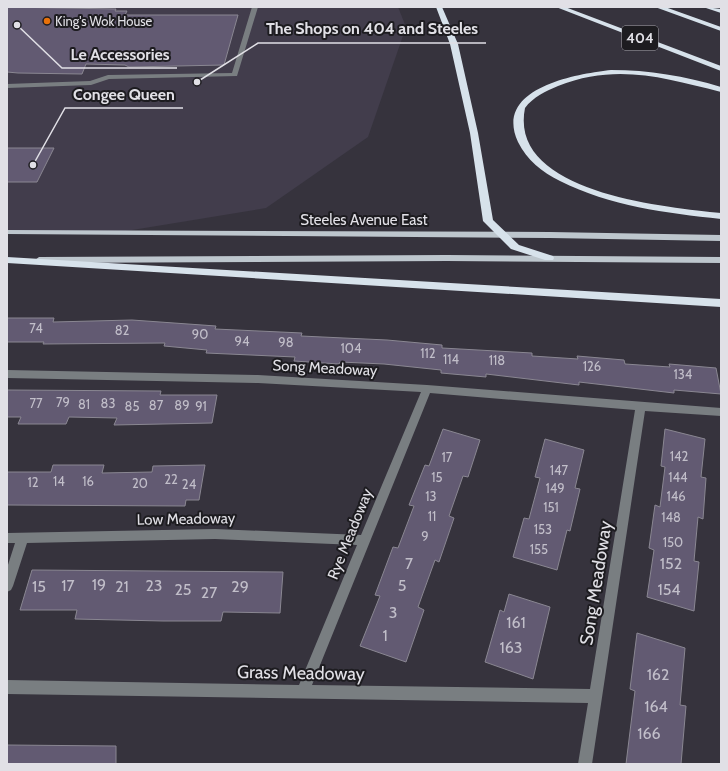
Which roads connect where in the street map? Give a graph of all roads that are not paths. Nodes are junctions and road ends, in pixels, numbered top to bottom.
1 (255, 7) edge
2 (439, 7) edge
3 (559, 7) edge
4 (658, 7) edge
5 (708, 7) edge
6 (721, 11) edge
7 (721, 29) edge
8 (721, 69) edge
9 (7, 86) edge
10 (721, 90) edge
11 (721, 216) edge
12 (7, 232) edge
13 (501, 235) junction
14 (721, 238) edge
15 (549, 258) junction
16 (7, 260) edge
17 (721, 260) edge
18 (721, 302) edge
19 (7, 374) edge
20 (427, 389) junction
21 (641, 407) junction
22 (721, 412) edge
23 (7, 538) edge
24 (23, 538) junction
25 (365, 540) junction
26 (7, 586) edge
27 (7, 687) edge
28 (303, 691) junction
29 (595, 696) junction
30 (585, 764) edge

1 - 9 lane
2 - 13 highway
3 - 8 highway, 404
4 - 7 highway, 404
5 - 6 highway
10 - 11 highway
12 - 13 main road, Steeles Avenue East
13 - 14 main road, Steeles Avenue East
13 - 15 highway
15 - 16 main road
15 - 17 main road
16 - 18 highway
19 - 20 lane, Song Meadoway
20 - 21 lane, Song Meadoway
20 - 25 lane, Rye Meadoway
21 - 22 lane, Song Meadoway
21 - 29 lane, Song Meadoway
23 - 24 lane, Low Meadoway
24 - 25 lane, Low Meadoway
24 - 26 lane
25 - 28 lane, Rye Meadoway
27 - 28 lane, Grass Meadoway
28 - 29 lane, Grass Meadoway
29 - 30 lane, Song Meadoway

